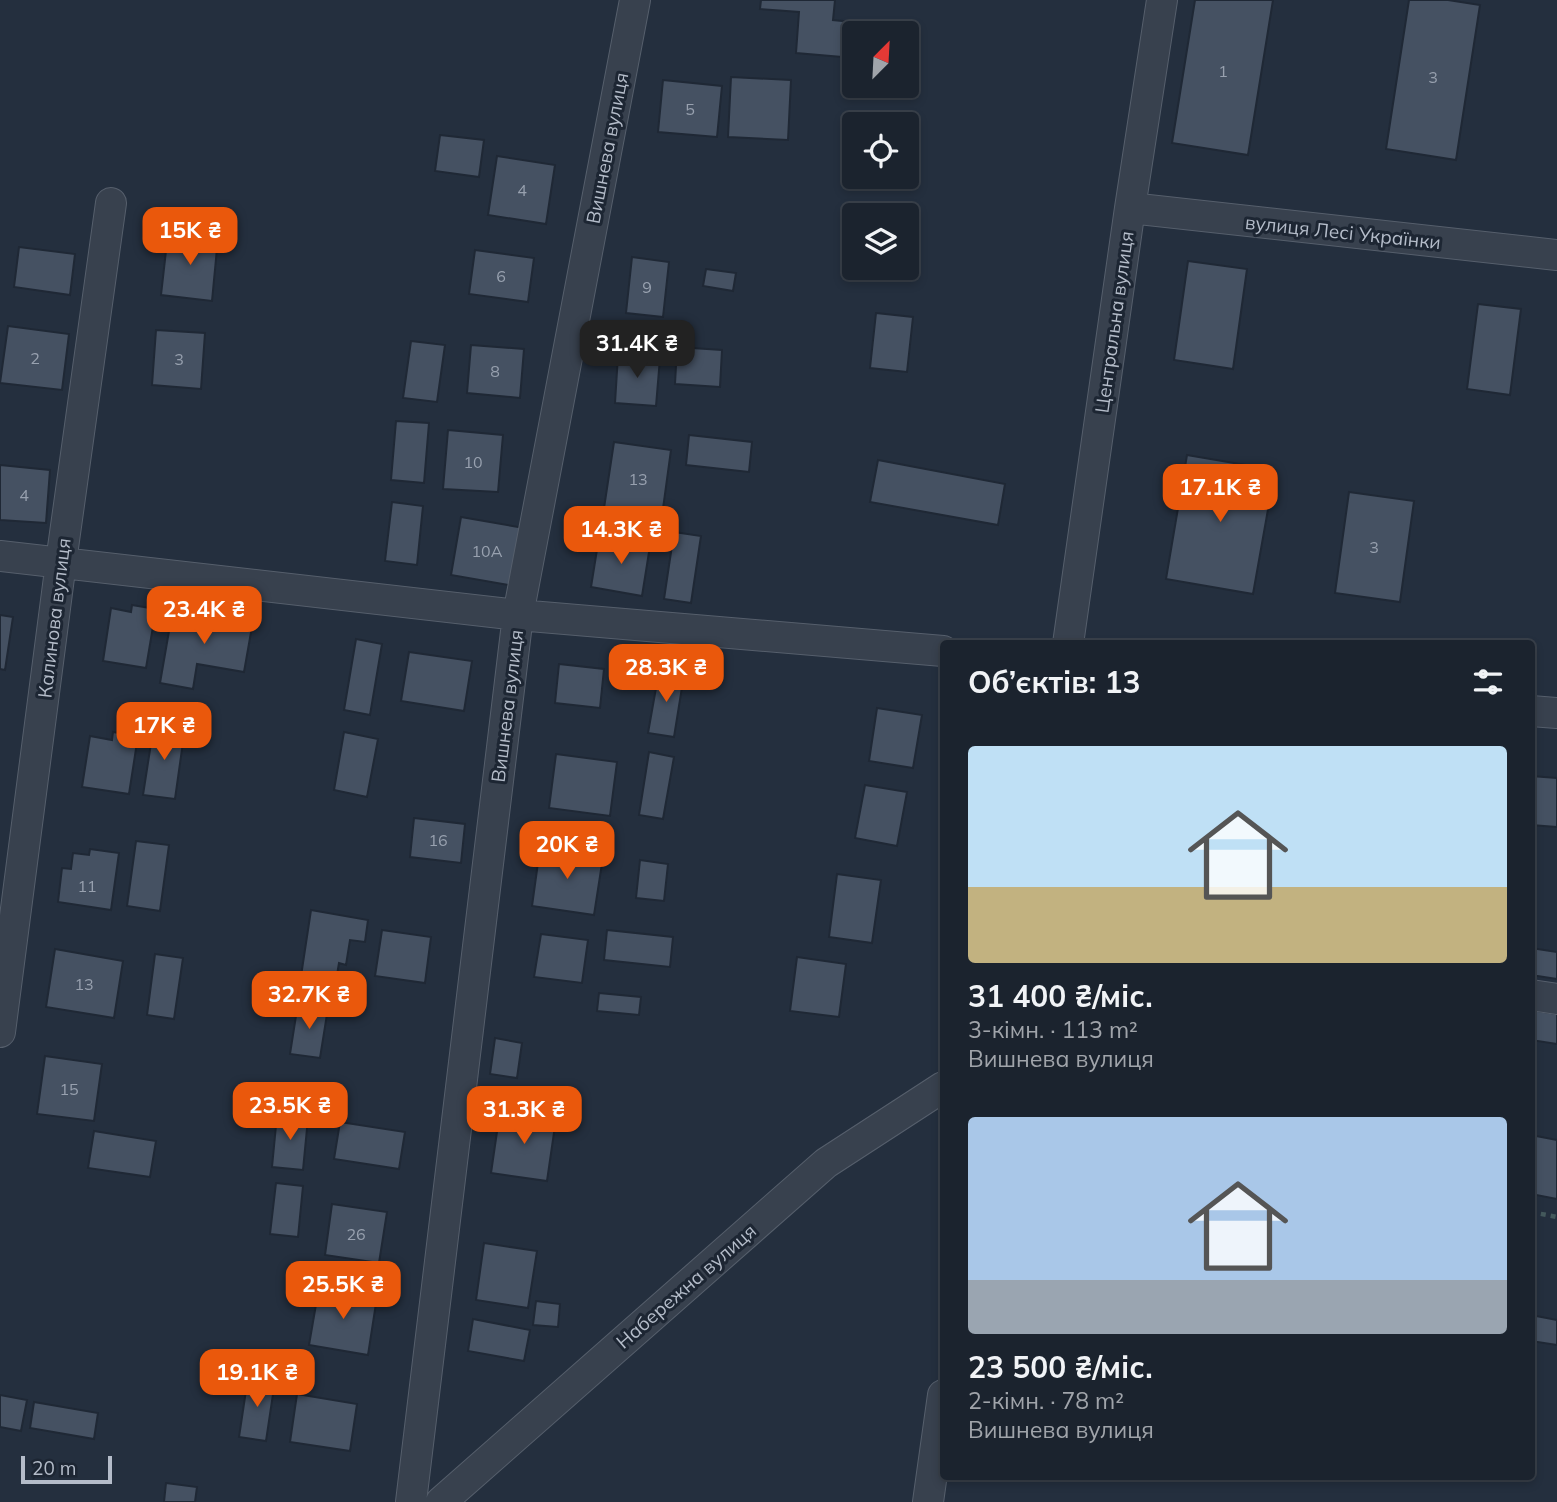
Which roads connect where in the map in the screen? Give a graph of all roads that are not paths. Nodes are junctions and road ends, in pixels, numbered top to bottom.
1 (635, 0) edge
2 (1162, 0) edge
3 (111, 203) dead end
4 (1130, 208) junction
5 (1557, 255) edge
6 (0, 556) edge
7 (61, 562) junction
8 (518, 615) junction
9 (1069, 640) edge
10 (940, 650) edge
11 (1535, 711) edge
12 (1557, 713) edge
13 (1535, 996) edge
14 (1557, 999) edge
15 (0, 1032) edge
16 (940, 1089) edge
17 (940, 1416) edge
18 (411, 1502) edge
19 (441, 1502) edge
20 (928, 1502) edge

1 - 8 street, Вишнева вулиця
2 - 4 street, Центральна вулиця
3 - 7 street, Калинова вулиця
4 - 5 street, вулиця Лесі Українки
4 - 9 street, Центральна вулиця
6 - 7 street
7 - 8 street
7 - 15 street, Калинова вулиця
8 - 10 street
8 - 18 street, Вишнева вулиця
11 - 12 street
13 - 14 street
16 - 19 street, Набережна вулиця
17 - 20 street

